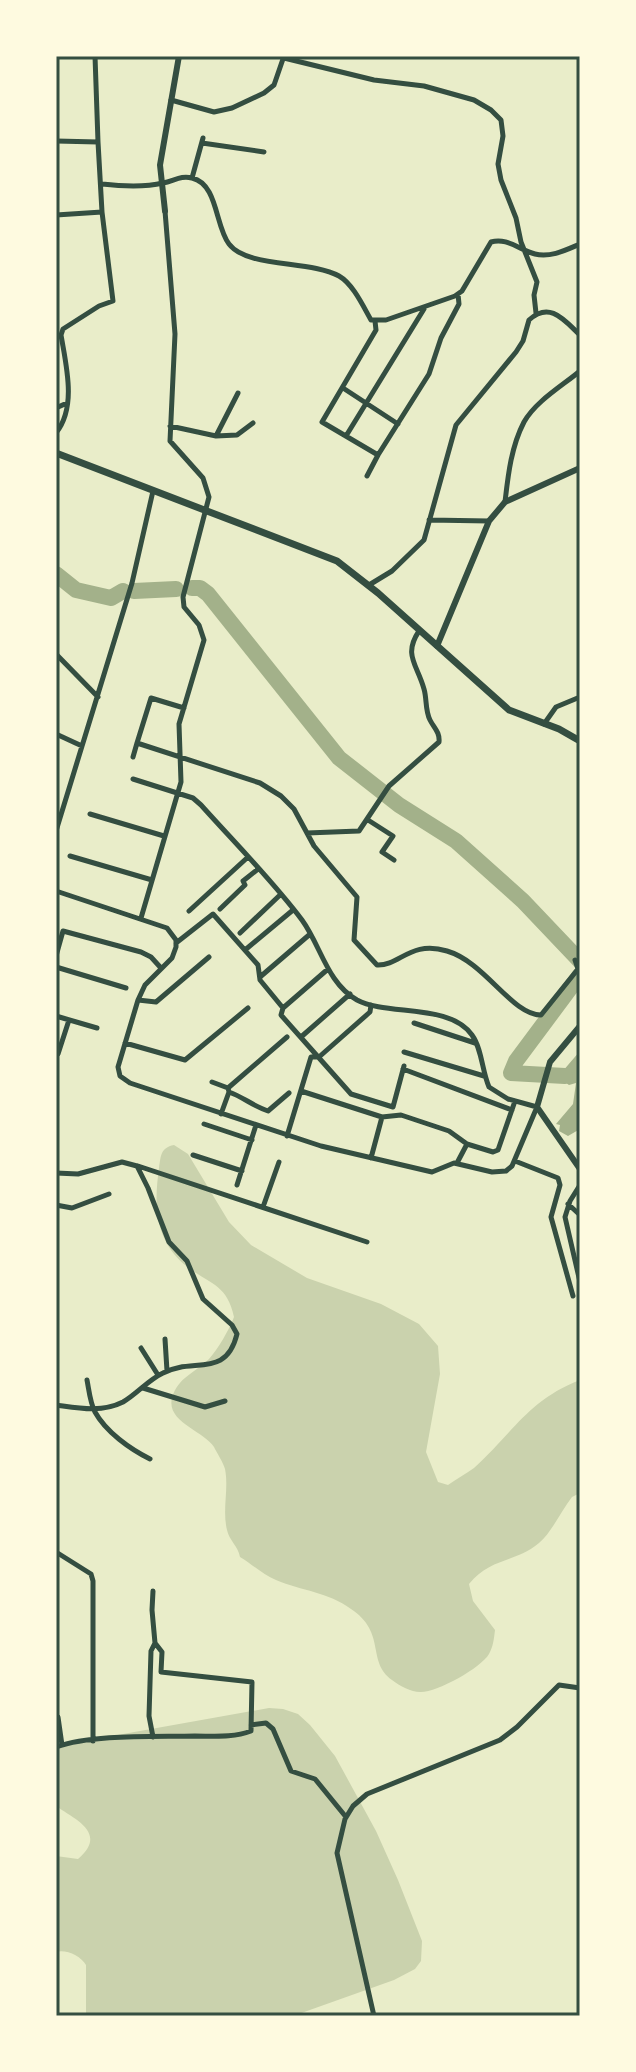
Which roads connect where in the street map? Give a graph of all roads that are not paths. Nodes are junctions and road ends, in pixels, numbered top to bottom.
1 (95, 56) edge
2 (179, 56) edge
3 (284, 57) edge
4 (171, 100) junction
5 (56, 141) edge
6 (98, 142) junction
7 (264, 152) dead end
8 (192, 178) junction
9 (102, 184) junction
10 (161, 184) junction
11 (165, 211) joint
12 (102, 212) junction
13 (56, 215) edge
14 (580, 244) edge
15 (526, 251) junction
16 (458, 293) junction
17 (424, 308) junction
18 (536, 313) junction
19 (375, 321) junction
20 (580, 335) edge
21 (580, 371) edge
22 (343, 388) junction
23 (238, 393) dead end
24 (67, 403) junction
25 (366, 404) junction
26 (56, 408) edge
27 (253, 423) dead end
28 (398, 424) junction
29 (170, 426) junction
30 (56, 433) edge
31 (216, 436) junction
32 (346, 436) junction
33 (56, 453) edge
34 (378, 455) junction
35 (580, 468) edge
36 (367, 476) dead end
37 (153, 491) junction
38 (505, 502) junction
39 (207, 511) junction
40 (429, 520) junction
41 (489, 521) junction
42 (369, 585) junction
43 (420, 630) junction
44 (437, 646) junction
45 (56, 654) edge
46 (580, 697) edge
47 (98, 698) junction
48 (184, 708) junction
49 (544, 724) junction
50 (56, 734) edge
51 (580, 741) edge
52 (137, 743) junction
53 (82, 746) junction
54 (180, 755) junction
55 (133, 757) dead end
56 (133, 779) dead end
57 (178, 793) junction
58 (90, 814) dead end
59 (368, 820) junction
60 (56, 831) edge
61 (306, 833) junction
62 (164, 836) junction
63 (70, 856) dead end
64 (248, 857) junction
65 (394, 860) dead end
66 (258, 869) junction
67 (152, 880) junction
68 (56, 891) edge
69 (280, 895) junction
70 (220, 909) dead end
71 (293, 910) junction
72 (189, 911) dead end
73 (141, 918) junction
74 (240, 933) dead end
75 (309, 935) junction
76 (176, 944) junction
77 (245, 950) junction
78 (56, 956) edge
79 (209, 957) dead end
80 (575, 960) dead end
81 (56, 967) edge
82 (161, 968) junction
83 (328, 969) junction
84 (259, 977) junction
85 (126, 988) dead end
86 (350, 994) junction
87 (138, 1000) junction
88 (371, 1005) junction
89 (248, 1008) dead end
90 (283, 1008) junction
91 (56, 1016) edge
92 (69, 1020) junction
93 (414, 1023) dead end
94 (580, 1026) edge
95 (97, 1028) dead end
96 (287, 1037) dead end
97 (301, 1037) junction
98 (125, 1043) junction
99 (476, 1043) junction
100 (404, 1052) dead end
101 (57, 1055) edge
102 (319, 1057) junction
103 (485, 1077) junction
104 (212, 1082) dead end
105 (228, 1090) junction
106 (301, 1091) junction
107 (289, 1093) dead end
108 (515, 1101) junction
109 (537, 1107) junction
110 (512, 1110) junction
111 (221, 1114) junction
112 (382, 1117) junction
113 (204, 1124) dead end
114 (256, 1125) junction
115 (287, 1136) junction
116 (252, 1140) junction
117 (467, 1144) junction
118 (193, 1155) dead end
119 (371, 1158) junction
120 (515, 1161) junction
121 (279, 1162) dead end
122 (457, 1163) junction
123 (137, 1166) junction
124 (580, 1169) edge
125 (242, 1171) junction
126 (56, 1173) edge
127 (237, 1185) dead end
128 (580, 1185) edge
129 (109, 1194) dead end
130 (568, 1204) junction
131 (56, 1205) edge
132 (263, 1207) junction
133 (580, 1215) edge
134 (367, 1242) dead end
135 (572, 1250) junction
136 (580, 1251) edge
137 (580, 1282) edge
138 (573, 1296) dead end
139 (165, 1339) dead end
140 (141, 1348) dead end
141 (167, 1371) junction
142 (158, 1375) junction
143 (87, 1380) dead end
144 (142, 1388) junction
145 (225, 1401) dead end
146 (56, 1405) edge
147 (93, 1409) junction
148 (150, 1459) dead end
149 (56, 1552) edge
150 (153, 1591) dead end
151 (155, 1643) junction
152 (580, 1688) edge
153 (59, 1718) edge
154 (251, 1725) junction
155 (153, 1737) junction
156 (93, 1741) junction
157 (59, 1746) edge
158 (346, 1817) junction
159 (374, 2016) edge

1 - 6 street
2 - 4 street
3 - 4 street
3 - 15 street
4 - 10 street
5 - 6 street
6 - 9 street
7 - 8 street
8 - 10 street
8 - 19 street
9 - 10 street
9 - 12 street
10 - 11 street
11 - 29 street
12 - 13 street
12 - 24 street
14 - 15 street
15 - 16 street
15 - 18 street
16 - 17 street
16 - 28 street
17 - 19 street
17 - 25 street
18 - 20 street
18 - 40 street
19 - 22 street
21 - 38 street
22 - 25 street
22 - 32 street
23 - 31 street
24 - 26 street
24 - 30 street
25 - 28 street
25 - 32 street
27 - 31 street
28 - 34 street
29 - 31 street
29 - 39 street
32 - 34 street
33 - 37 main road
34 - 36 street
35 - 38 street
37 - 39 main road
37 - 47 street
38 - 41 street
39 - 42 main road
39 - 48 street
40 - 41 street
40 - 42 street
41 - 44 street
42 - 43 main road
43 - 44 main road
43 - 59 street
44 - 49 main road
45 - 47 street
46 - 49 street
47 - 53 street
48 - 52 street
48 - 54 street
49 - 51 main road
50 - 53 street
52 - 54 street
52 - 55 street
53 - 60 street
54 - 57 street
54 - 61 street
56 - 57 street
57 - 62 street
57 - 64 street
58 - 62 street
59 - 61 street
59 - 65 street
61 - 80 street
62 - 67 street
63 - 67 street
64 - 66 street
64 - 72 street
66 - 69 street
66 - 70 street
67 - 73 street
68 - 73 street
69 - 71 street
69 - 74 street
71 - 75 street
71 - 77 street
73 - 76 street
75 - 83 street
75 - 84 street
76 - 77 street
76 - 82 street
77 - 84 street
78 - 82 street
79 - 87 street
81 - 85 street
82 - 87 street
83 - 86 street
83 - 90 street
84 - 90 street
86 - 88 street
86 - 97 street
87 - 98 street
88 - 99 street
88 - 102 street
89 - 98 street
90 - 97 street
91 - 92 street
92 - 95 street
92 - 101 street
93 - 99 street
94 - 109 street
96 - 105 street
97 - 102 street
98 - 111 street
99 - 103 street
100 - 103 street
102 - 106 street
102 - 110 street
103 - 108 street
104 - 105 street
105 - 107 street
105 - 111 street
106 - 112 street
106 - 115 street
108 - 109 street
108 - 110 street
109 - 120 street
109 - 124 street
110 - 117 street
111 - 114 street
112 - 117 street
112 - 119 street
113 - 116 street
114 - 115 street
114 - 116 street
115 - 119 street
116 - 125 street
117 - 122 street
118 - 125 street
119 - 122 street
120 - 122 street
120 - 138 street
121 - 132 street
123 - 126 street
123 - 132 street
123 - 141 street
125 - 127 street
128 - 130 street
129 - 131 street
130 - 133 street
130 - 135 street
132 - 134 street
135 - 136 street
135 - 137 street
139 - 141 street
140 - 142 street
141 - 142 street
142 - 144 street
143 - 147 street
144 - 145 street
144 - 147 street
146 - 147 street
147 - 148 street
149 - 156 street
150 - 151 street
151 - 154 street
151 - 155 street
152 - 158 street
153 - 157 street
154 - 155 street
154 - 158 street
155 - 156 street
156 - 157 street
158 - 159 street

